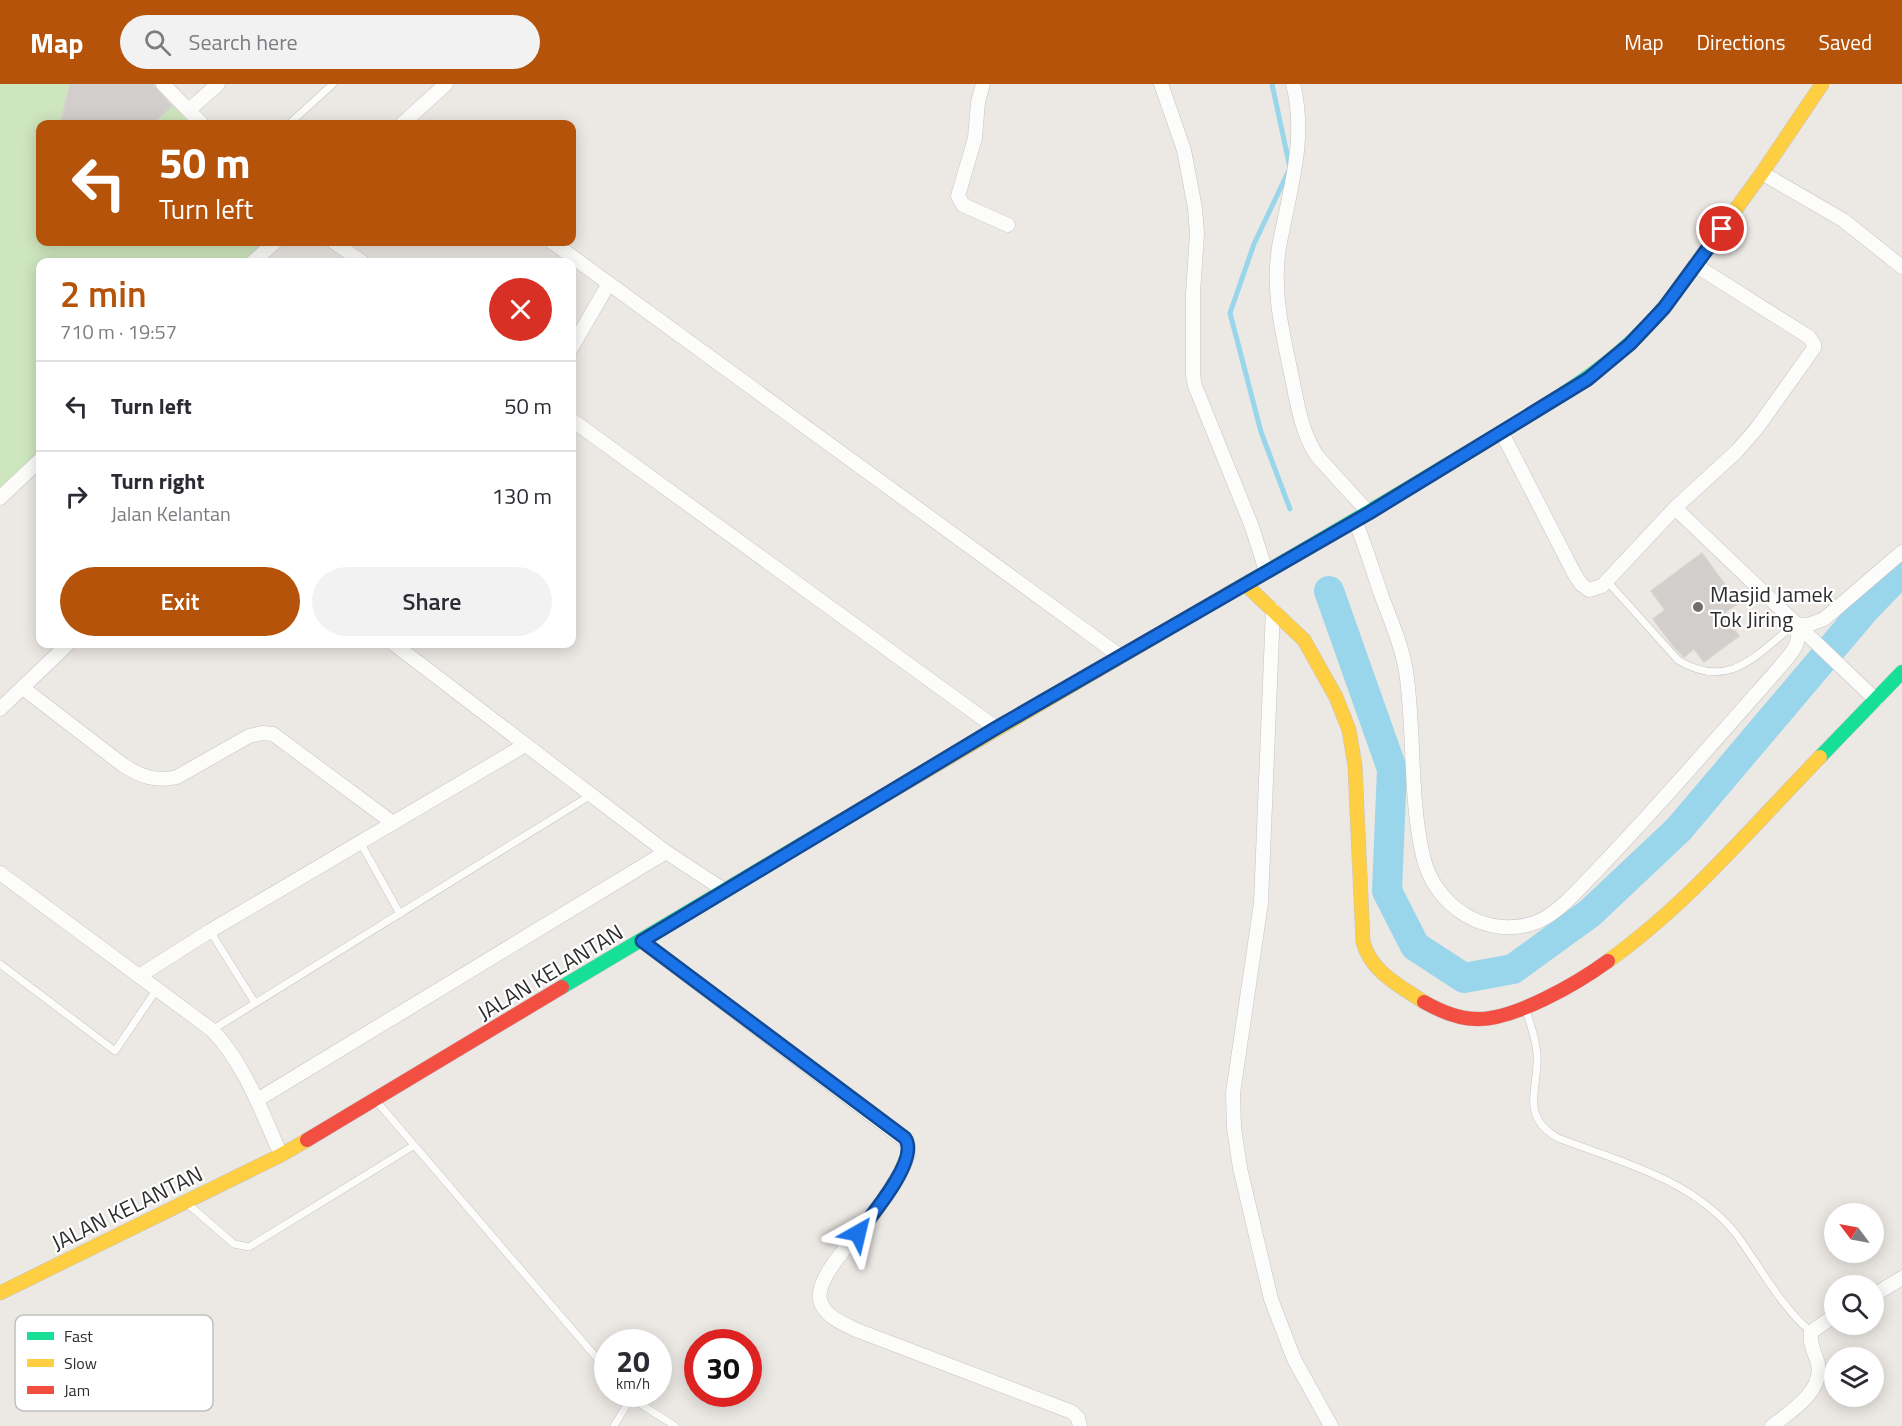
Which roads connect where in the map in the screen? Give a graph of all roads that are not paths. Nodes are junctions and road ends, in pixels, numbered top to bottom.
1 (164, 84) edge
2 (218, 84) edge
3 (333, 84) edge
4 (446, 84) edge
5 (983, 84) edge
6 (1161, 84) edge
7 (1293, 84) edge
8 (1822, 84) edge
9 (189, 110) junction
10 (198, 120) edge
11 (292, 120) edge
12 (406, 120) edge
13 (1762, 173) junction
14 (1008, 225) dead end
15 (271, 246) edge
16 (340, 246) edge
17 (557, 246) edge
18 (257, 258) edge
19 (356, 258) edge
20 (573, 258) edge
21 (1896, 258) edge
22 (576, 260) edge
23 (1695, 265) junction
24 (1902, 267) edge
25 (608, 285) junction
26 (576, 340) edge
27 (576, 423) edge
28 (1502, 433) junction
29 (36, 463) edge
30 (2, 493) edge
31 (1675, 508) junction
32 (1369, 513) junction
33 (1353, 522) junction
34 (1902, 552) edge
35 (1269, 570) junction
36 (1607, 581) junction
37 (1245, 584) junction
38 (1273, 609) junction
39 (1799, 628) junction
40 (64, 648) edge
41 (399, 648) edge
42 (1120, 656) junction
43 (1902, 672) edge
44 (23, 688) junction
45 (1876, 700) junction
46 (0, 709) edge
47 (996, 728) junction
48 (525, 745) junction
49 (591, 795) junction
50 (393, 824) junction
51 (360, 842) junction
52 (666, 852) junction
53 (0, 873) edge
54 (724, 890) junction
55 (400, 914) junction
56 (210, 931) junction
57 (642, 941) junction
58 (0, 964) edge
59 (139, 976) junction
60 (157, 989) junction
61 (255, 1003) junction
62 (1524, 1007) junction
63 (212, 1030) junction
64 (257, 1100) junction
65 (376, 1101) junction
66 (413, 1146) junction
67 (281, 1155) junction
68 (186, 1203) junction
69 (1902, 1278) edge
70 (1884, 1289) edge
71 (0, 1293) edge
72 (1824, 1323) edge
73 (1811, 1332) junction
74 (594, 1355) edge
75 (624, 1407) edge
76 (646, 1407) edge
77 (614, 1426) edge
78 (675, 1426) edge
79 (1080, 1426) edge
80 (1331, 1426) edge
81 (1772, 1426) edge

1 - 9 street
2 - 9 street
3 - 11 lane
4 - 12 street
5 - 14 street
6 - 35 street
7 - 32 street
8 - 13 main road, JALAN KELANTAN
9 - 10 street
13 - 21 street
13 - 23 main road, JALAN KELANTAN
15 - 18 street
16 - 19 street
17 - 20 street
21 - 24 street
22 - 25 street
23 - 28 main road, JALAN KELANTAN
23 - 31 street
25 - 26 street
25 - 42 street
27 - 47 street
28 - 32 main road, JALAN KELANTAN
28 - 36 street
29 - 30 street
31 - 36 street
31 - 39 street
32 - 33 main road, JALAN KELANTAN
33 - 35 main road, JALAN KELANTAN
33 - 39 street
34 - 39 street
35 - 37 main road, JALAN KELANTAN
36 - 39 lane
37 - 38 main road
37 - 42 main road, JALAN KELANTAN
38 - 62 main road
38 - 80 street
39 - 45 street
40 - 44 street
41 - 48 street
42 - 47 main road, JALAN KELANTAN
43 - 45 main road
44 - 46 street
44 - 50 street
45 - 62 main road
47 - 54 main road, JALAN KELANTAN
48 - 49 street
48 - 50 street
49 - 52 street
49 - 55 lane
50 - 51 street
51 - 55 lane
51 - 56 street
52 - 54 street
52 - 64 street
53 - 59 street
54 - 57 main road, JALAN KELANTAN
55 - 61 lane
56 - 59 street
56 - 61 lane
57 - 65 main road, JALAN KELANTAN
57 - 79 street
58 - 60 lane
59 - 60 street
60 - 63 street
61 - 63 lane
62 - 73 lane
63 - 64 street
64 - 67 street
65 - 66 lane
65 - 67 main road, JALAN KELANTAN
66 - 68 lane
66 - 74 lane
67 - 68 main road, JALAN KELANTAN
68 - 71 main road, JALAN KELANTAN
69 - 70 street
72 - 73 street
73 - 81 street
75 - 77 lane
76 - 78 lane

